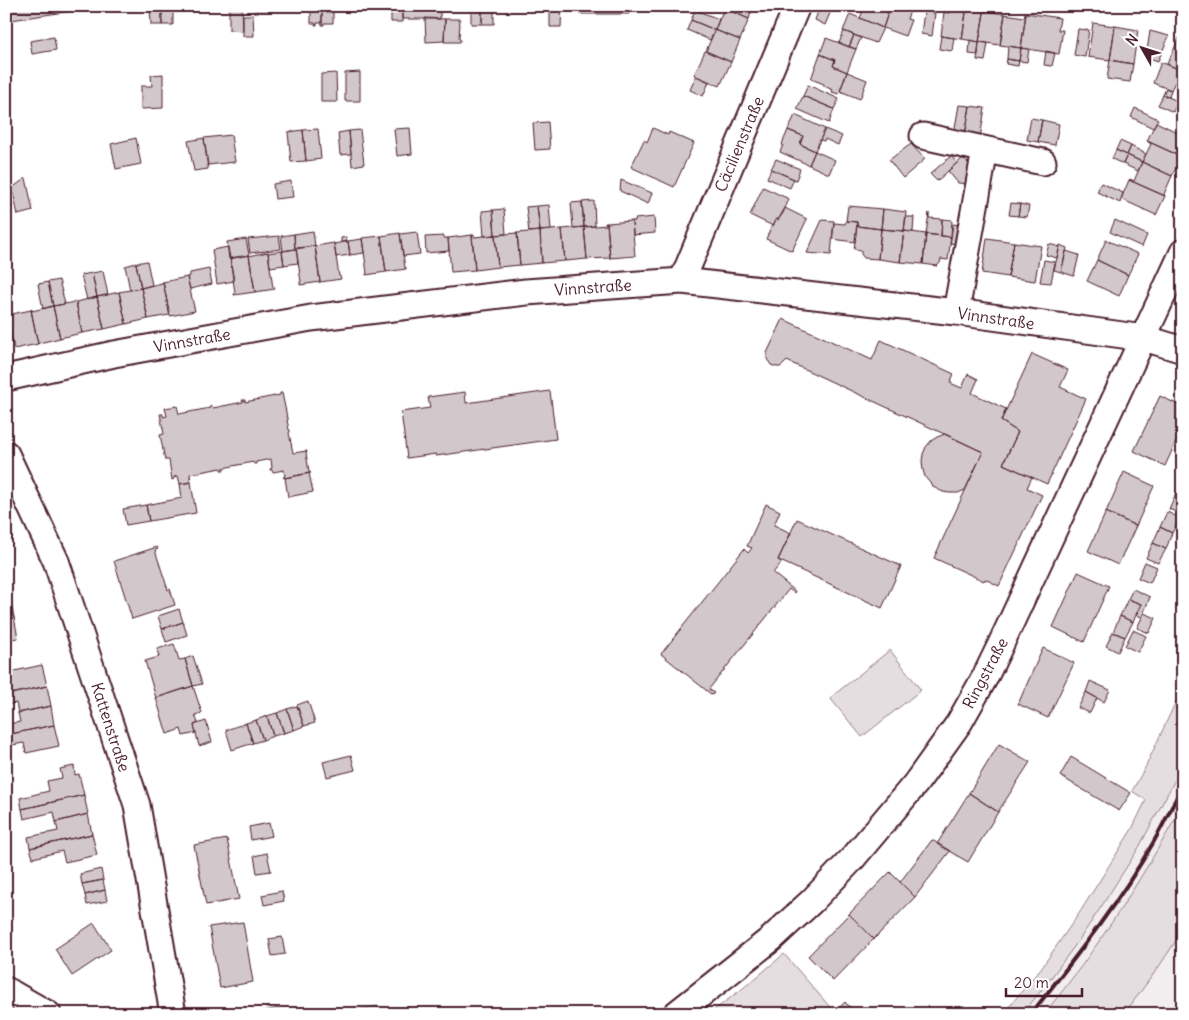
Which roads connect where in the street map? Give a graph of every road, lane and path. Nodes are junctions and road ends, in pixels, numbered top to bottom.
1 (797, 6) edge
2 (923, 136) dead end
3 (985, 150) junction
4 (1043, 162) dead end
5 (1183, 252) edge
6 (682, 281) junction
7 (956, 312) junction
8 (1144, 338) junction
9 (1183, 350) edge
10 (6, 378) edge
11 (6, 454) edge
12 (6, 990) edge
13 (48, 1014) edge
14 (173, 1014) edge
15 (676, 1014) edge

1 - 6 street, Cäcilienstraße
2 - 3 street
3 - 4 street
3 - 7 street
5 - 8 street, Ringstraße
6 - 7 street, Vinnstraße
6 - 10 street, Vinnstraße
7 - 8 street, Vinnstraße
8 - 9 street, Vinnstraße
8 - 15 street, Ringstraße
11 - 14 street, Kattenstraße
12 - 13 street

